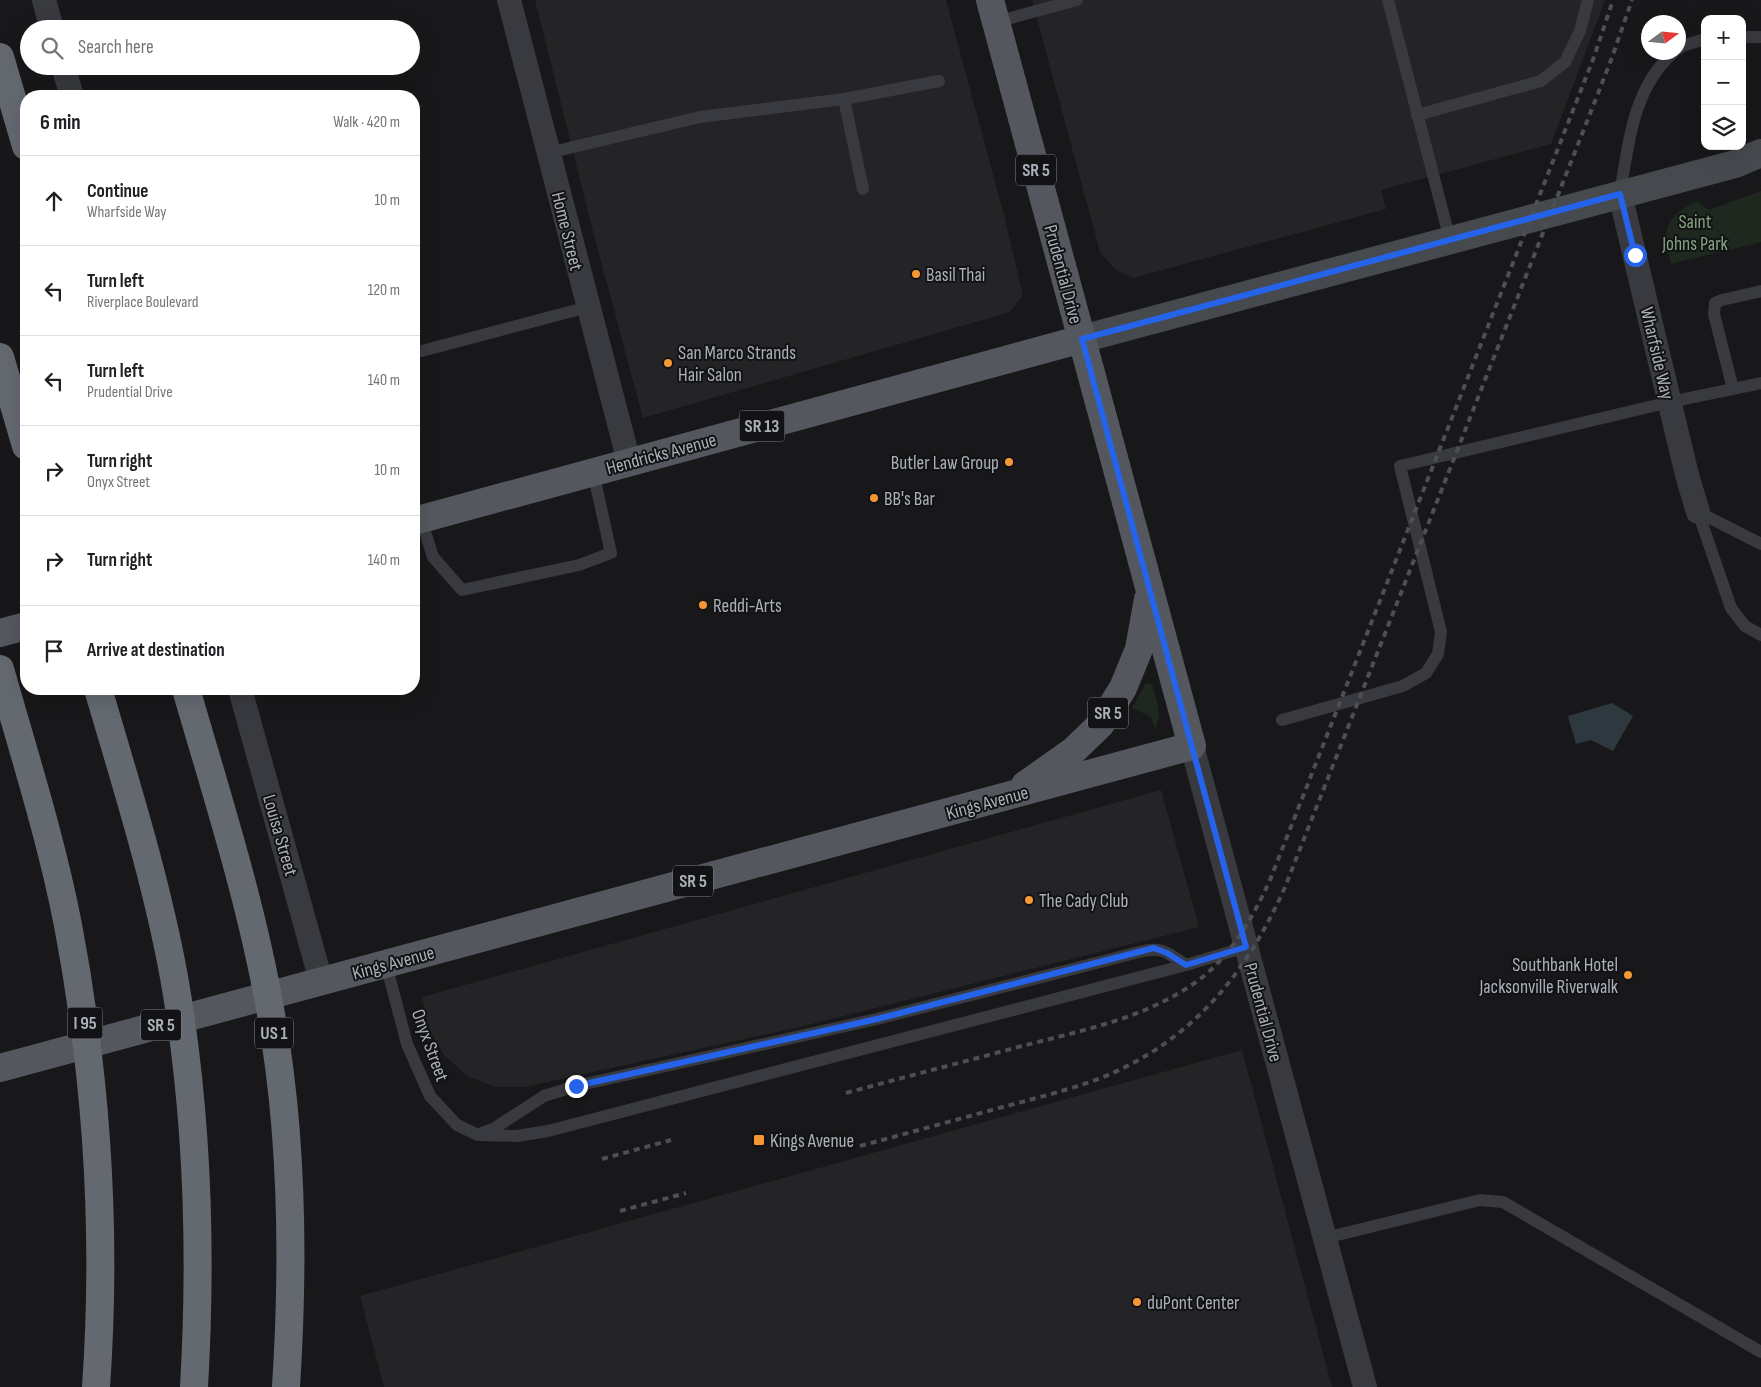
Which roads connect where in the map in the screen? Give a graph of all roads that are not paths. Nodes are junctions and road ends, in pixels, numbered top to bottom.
1 (44, 0) edge
2 (509, 0) edge
3 (1077, 0) edge
4 (1388, 0) edge
5 (1588, 0) edge
6 (993, 11) edge
7 (50, 20) edge
8 (1746, 37) edge
9 (1761, 37) edge
10 (1701, 40) edge
11 (1686, 45) edge
12 (0, 57) edge
13 (1664, 60) edge
14 (66, 75) edge
15 (938, 81) dead end
16 (70, 90) edge
17 (844, 99) junction
18 (1417, 115) junction
19 (20, 125) edge
20 (548, 152) junction
21 (1761, 153) edge
22 (863, 189) dead end
23 (1620, 194) junction
24 (1450, 240) junction
25 (1761, 291) edge
26 (588, 306) junction
27 (1082, 339) junction
28 (420, 351) edge
29 (0, 357) edge
30 (1761, 383) edge
31 (1733, 389) junction
32 (1670, 402) junction
33 (20, 425) edge
34 (628, 462) junction
35 (593, 472) junction
36 (1698, 512) junction
37 (420, 519) edge
38 (420, 525) edge
39 (1761, 544) edge
40 (1149, 590) junction
41 (20, 628) edge
42 (0, 633) edge
43 (1761, 635) edge
44 (0, 669) edge
45 (100, 695) edge
46 (188, 695) edge
47 (242, 695) edge
48 (1282, 720) dead end
49 (1192, 746) junction
50 (1009, 796) junction
51 (1246, 947) junction
52 (386, 964) junction
53 (1186, 965) junction
54 (321, 981) junction
55 (0, 1068) edge
56 (478, 1135) junction
57 (1325, 1238) junction
58 (1761, 1352) edge
59 (96, 1387) edge
60 (194, 1387) edge
61 (286, 1387) edge
62 (1366, 1387) edge

1 - 7 street
2 - 20 street, Home Street
3 - 6 lane
4 - 18 lane
5 - 18 lane
6 - 27 main road, Prudential Drive / SR 5
8 - 9 lane
10 - 11 lane
12 - 19 highway
13 - 23 lane
14 - 16 street
15 - 17 lane
17 - 20 lane
17 - 22 lane
18 - 24 lane
20 - 26 street, Home Street
21 - 23 main road
23 - 24 main road
23 - 32 street, Wharfside Way
24 - 27 main road
25 - 31 lane
26 - 28 lane
26 - 34 street, Home Street
27 - 34 main road, Hendricks Avenue / SR 13
27 - 40 main road, Prudential Drive / SR 5
29 - 33 highway
30 - 31 lane
31 - 32 lane
32 - 36 street, Wharfside Way
32 - 48 lane
34 - 35 main road, Hendricks Avenue / SR 13
35 - 37 main road, Hendricks Avenue / SR 13
35 - 38 lane
36 - 39 lane
36 - 43 lane
40 - 49 main road, Prudential Drive / SR 5
40 - 50 main road, SR 5
41 - 42 main road
44 - 59 highway, I 95, bridge
45 - 60 highway, bridge
46 - 61 highway, US 1, bridge
47 - 54 street, Louisa Street
49 - 50 main road, Kings Avenue / SR 5
49 - 51 street, Prudential Drive
50 - 52 main road, Kings Avenue / SR 5
51 - 53 lane, Onyx Street
51 - 57 street, Prudential Drive
52 - 54 main road, Kings Avenue / SR 5
52 - 56 lane, Onyx Street
53 - 56 lane, Onyx Street
53 - 56 lane
54 - 55 main road, Kings Avenue / SR 5
57 - 58 lane
57 - 62 street, Prudential Drive

